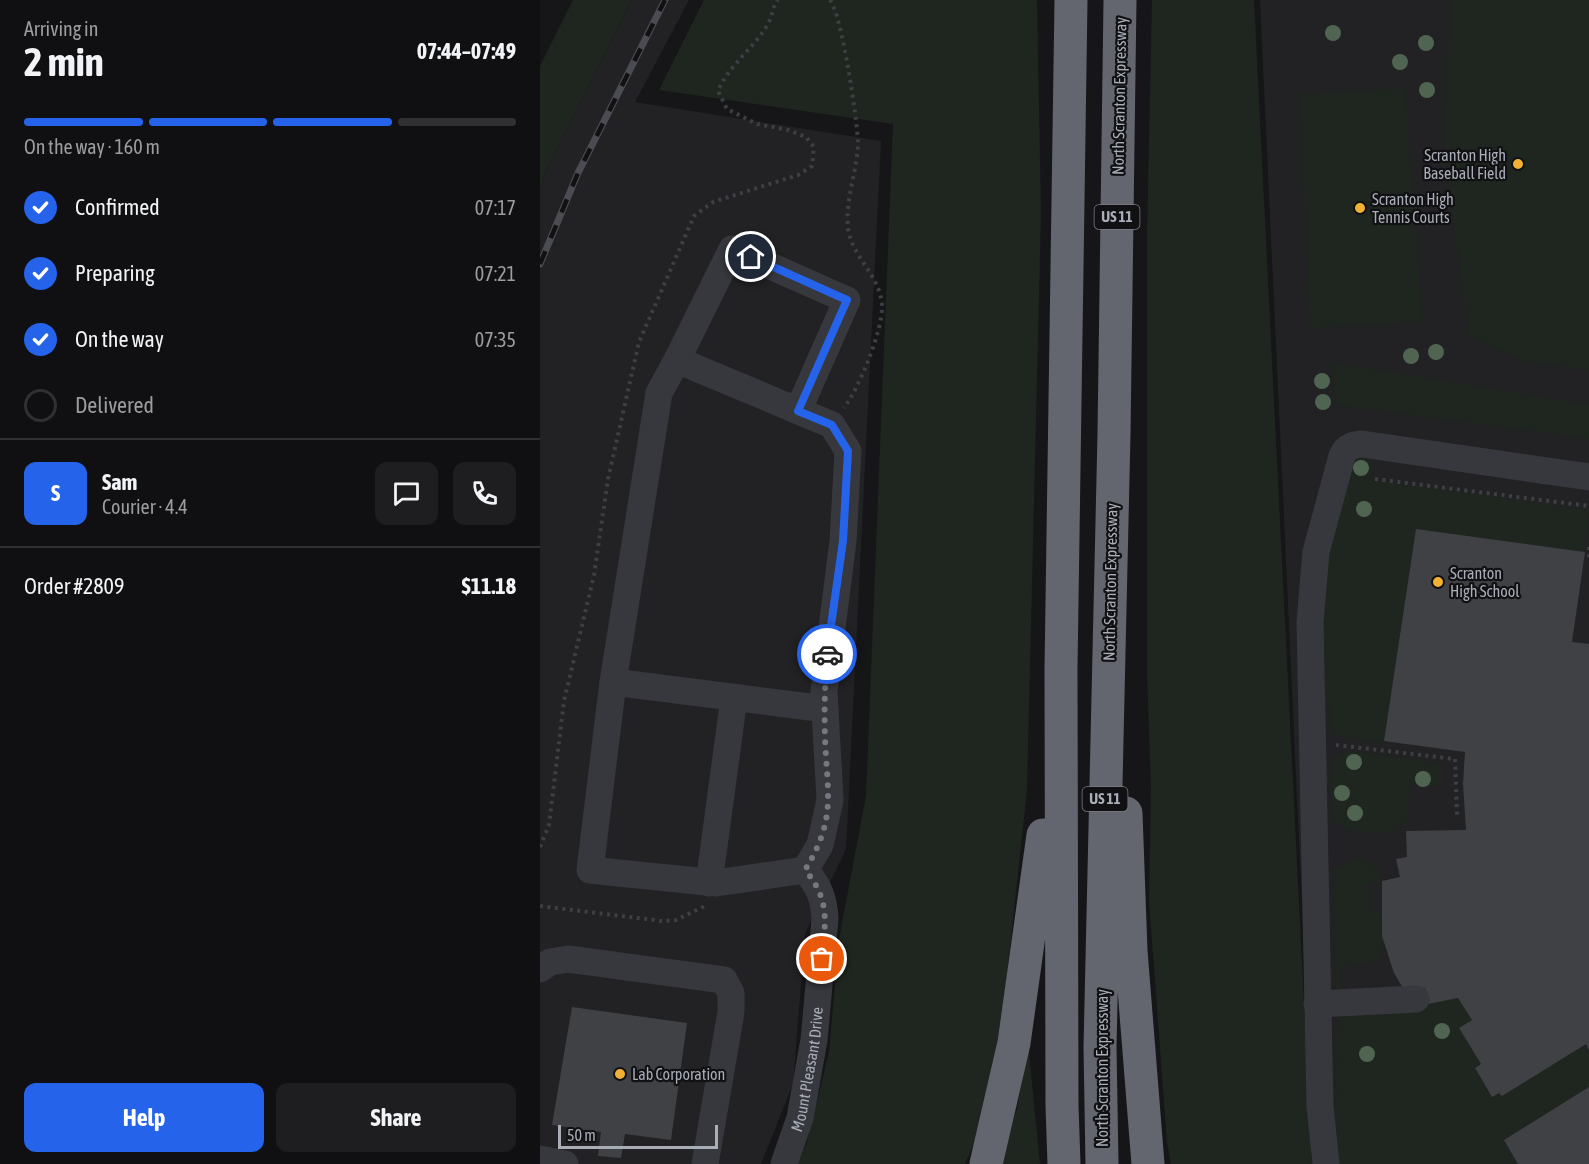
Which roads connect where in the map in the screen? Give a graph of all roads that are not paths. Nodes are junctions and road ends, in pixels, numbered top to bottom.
1 (1071, 0) edge
2 (1120, 0) edge
3 (678, 360) junction
4 (798, 411) junction
5 (1114, 434) junction
6 (1589, 477) edge
7 (1061, 669) junction
8 (613, 682) junction
9 (734, 698) junction
10 (825, 709) junction
11 (805, 870) junction
12 (710, 893) junction
13 (540, 969) edge
14 (1416, 999) dead end
15 (1317, 1004) junction
16 (540, 1159) edge
17 (565, 1164) edge
18 (705, 1164) edge
19 (784, 1164) edge
20 (986, 1164) edge
21 (1064, 1164) edge
22 (1102, 1164) edge
23 (1148, 1164) edge
24 (1326, 1164) edge

1 - 7 highway, US 11
2 - 5 highway, North Scranton Expressway / US 11
3 - 4 street
3 - 4 street
3 - 8 street
4 - 10 street
5 - 22 highway, North Scranton Expressway / US 11
5 - 23 highway
6 - 15 street
7 - 20 highway
7 - 21 highway, US 11
8 - 9 street
8 - 12 street
9 - 10 street
9 - 12 street
10 - 11 street
11 - 12 street
11 - 19 street, Mount Pleasant Drive
13 - 18 street
14 - 15 street
15 - 24 street
16 - 17 street

